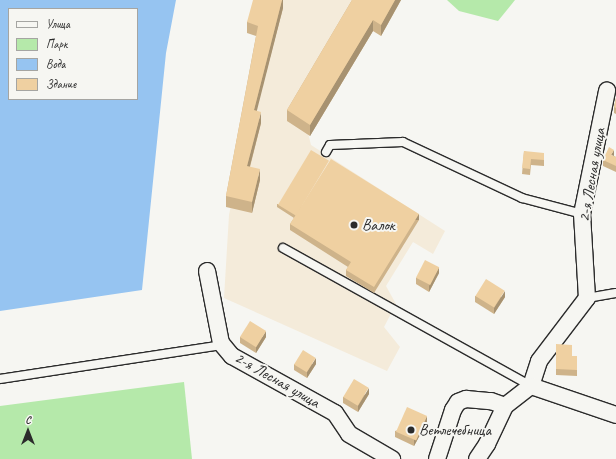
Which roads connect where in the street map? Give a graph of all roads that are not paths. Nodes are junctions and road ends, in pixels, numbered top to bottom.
1 (607, 92) dead end
2 (326, 152) dead end
3 (582, 214) junction
4 (283, 248) dead end
5 (206, 271) dead end
6 (616, 293) edge
7 (587, 298) junction
8 (222, 345) junction
9 (0, 379) edge
10 (531, 386) junction
11 (505, 406) junction
12 (616, 415) edge
13 (392, 459) edge
14 (437, 459) edge
15 (477, 459) edge

1 - 3 street, 2-я Лесная улица
2 - 3 lane
3 - 7 street, 2-я Лесная улица
4 - 10 lane
5 - 8 street, 2-я Лесная улица
6 - 7 lane
7 - 10 street
8 - 9 lane
8 - 13 street, 2-я Лесная улица
10 - 11 street
10 - 12 street
11 - 14 street
11 - 15 street

